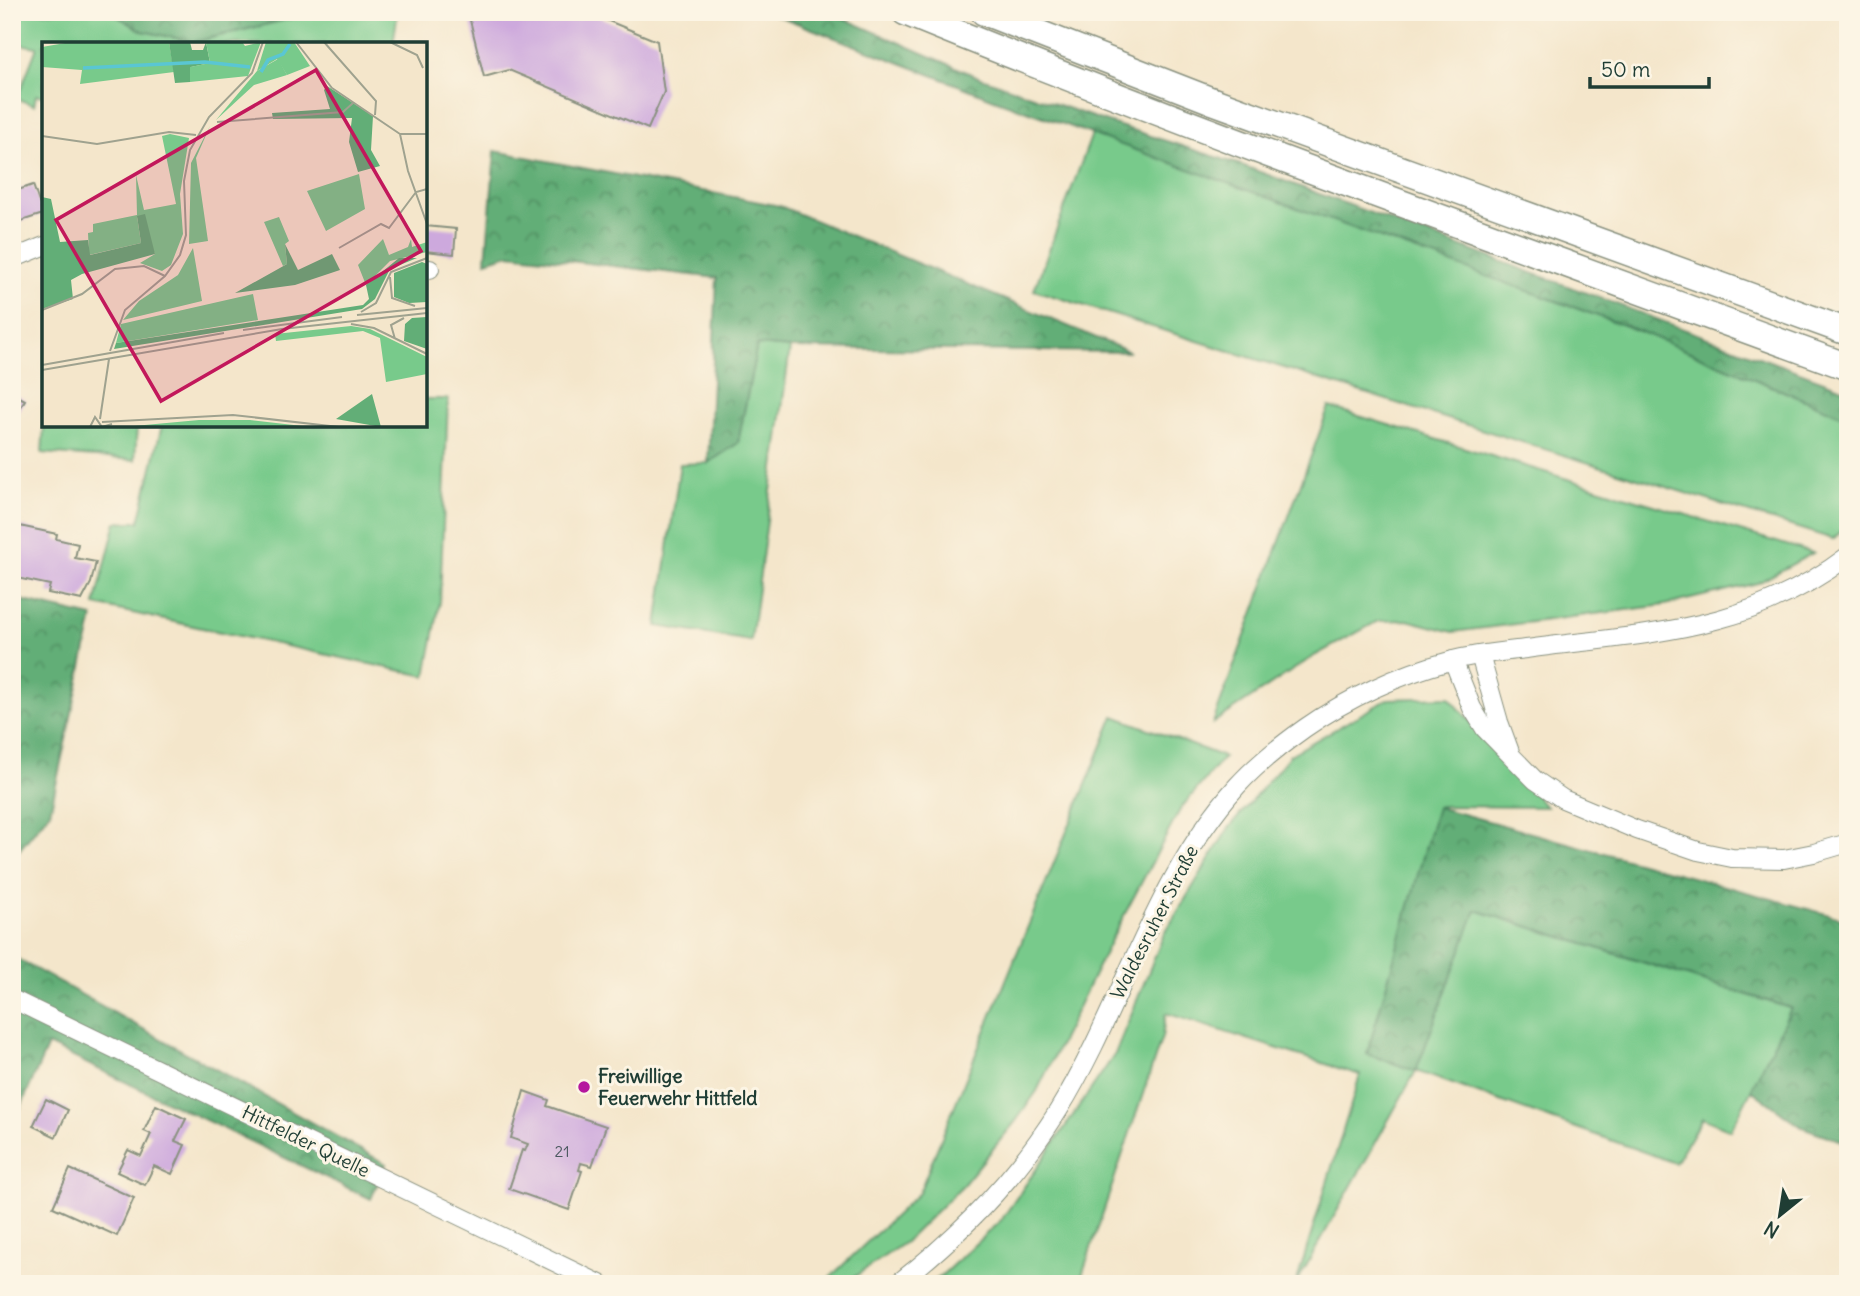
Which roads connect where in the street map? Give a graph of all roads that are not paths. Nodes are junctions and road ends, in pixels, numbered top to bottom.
1 (905, 12) edge
2 (984, 12) edge
3 (42, 247) edge
4 (12, 258) edge
5 (1848, 332) edge
6 (1848, 367) edge
7 (1848, 556) edge
8 (1480, 655) junction
9 (1453, 660) junction
10 (1511, 755) junction
11 (1848, 843) edge
12 (12, 999) edge
13 (600, 1284) edge
14 (897, 1284) edge

1 - 6 highway
2 - 5 highway
3 - 4 street
7 - 8 street, Waldesruher Straße
8 - 9 street, Waldesruher Straße
8 - 10 street
9 - 10 street
9 - 14 street, Waldesruher Straße
10 - 11 street
12 - 13 street, Hittfelder Quelle

